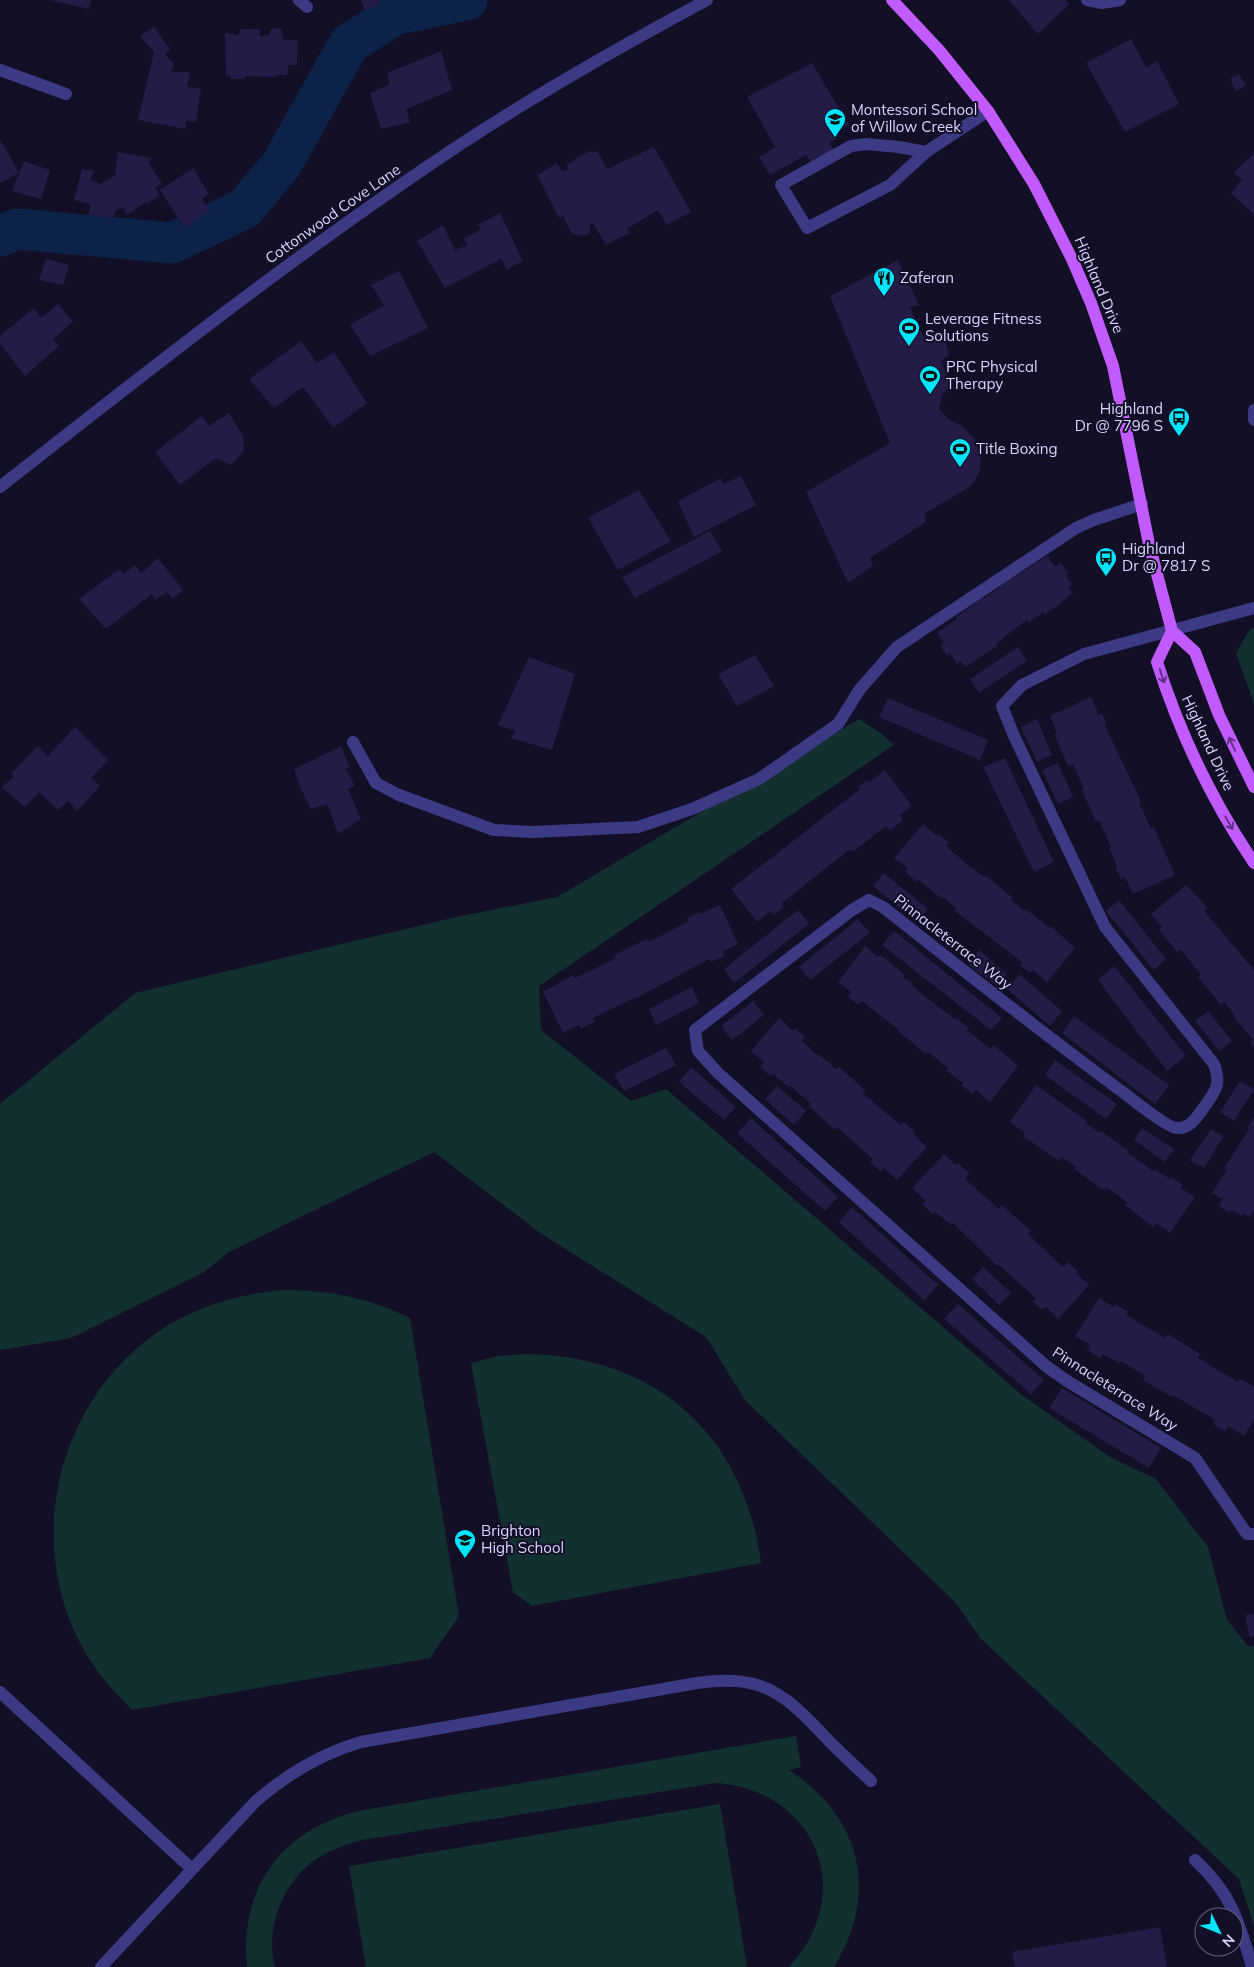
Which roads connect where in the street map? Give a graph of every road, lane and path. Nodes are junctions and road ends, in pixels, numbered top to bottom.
1 (707, 0) edge
2 (892, 0) edge
3 (1087, 0) edge
4 (1120, 0) edge
5 (0, 70) edge
6 (66, 94) dead end
7 (988, 111) junction
8 (926, 152) junction
9 (1254, 410) edge
10 (1254, 420) edge
11 (0, 487) edge
12 (1142, 504) junction
13 (1254, 608) edge
14 (1172, 631) junction
15 (353, 742) dead end
16 (1254, 787) edge
17 (1254, 863) edge
18 (1254, 1534) edge
19 (0, 1692) edge
20 (870, 1781) dead end
21 (1195, 1860) dead end
22 (192, 1870) junction
23 (101, 1967) edge
24 (1252, 1967) edge

1 - 11 street, Cottonwood Cove Lane
2 - 7 main road, Highland Drive
3 - 4 street
5 - 6 street
7 - 8 street
7 - 12 main road, Highland Drive
8 - 8 street
9 - 10 street
12 - 14 main road, Highland Drive
12 - 15 street
13 - 14 street
16 -> 14 main road, Highland Drive
14 -> 17 main road, Highland Drive
14 - 18 street, Pinnacleterrace Way
19 - 22 street
20 - 22 street
21 - 24 street
22 - 23 street

